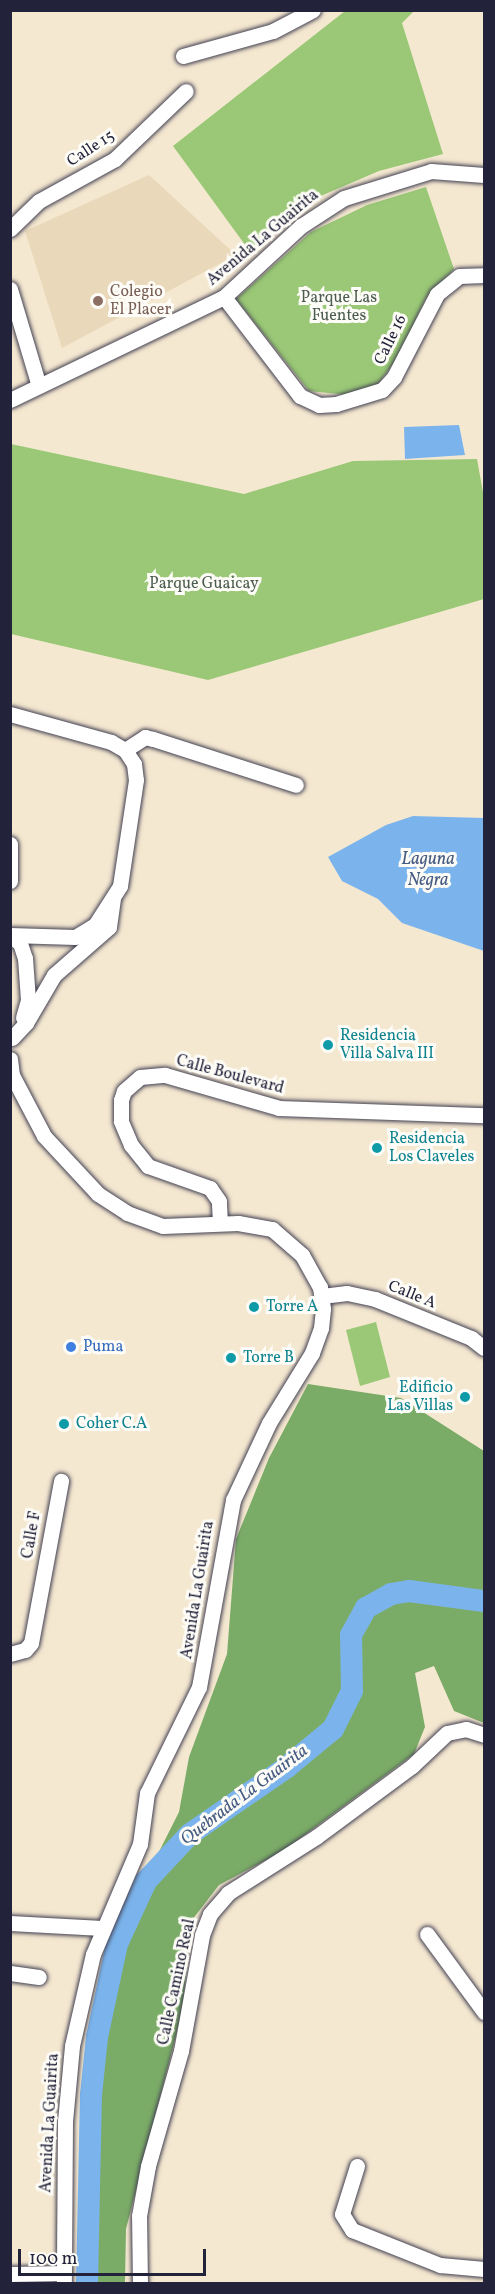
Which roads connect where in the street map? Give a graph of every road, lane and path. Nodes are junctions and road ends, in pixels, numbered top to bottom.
1 (313, 10) edge
2 (183, 56) dead end
3 (186, 91) dead end
4 (484, 175) edge
5 (10, 229) edge
6 (484, 275) edge
7 (10, 289) edge
8 (224, 297) junction
9 (39, 386) junction
10 (10, 400) edge
11 (10, 714) edge
12 (125, 750) junction
13 (296, 784) dead end
14 (10, 844) edge
15 (10, 881) edge
16 (113, 898) junction
17 (16, 941) edge
18 (11, 1040) edge
19 (10, 1059) edge
20 (484, 1115) edge
21 (220, 1223) junction
22 (322, 1296) junction
23 (484, 1348) edge
24 (61, 1481) dead end
25 (10, 1654) edge
26 (484, 1735) edge
27 (10, 1923) edge
28 (102, 1928) junction
29 (427, 1934) dead end
30 (10, 1973) edge
31 (39, 1977) dead end
32 (484, 2012) edge
33 (357, 2166) dead end
34 (484, 2269) edge
35 (10, 2274) edge
36 (64, 2278) edge
37 (140, 2283) edge

1 - 2 street
3 - 5 street, Calle 15
4 - 8 street, Avenida La Guairita
6 - 8 street, Calle 16
7 - 9 street
8 - 9 street, Avenida La Guairita
9 - 10 street, Avenida La Guairita
11 - 12 street
12 - 13 street
12 - 16 street
14 - 15 street
16 - 17 street
16 - 18 street
17 - 18 street
19 - 21 street, Avenida La Guairita
20 - 21 street, Calle Boulevard
21 - 22 street, Avenida La Guairita
22 - 23 street, Calle A
22 - 28 street, Avenida La Guairita
24 - 25 street, Calle F
26 - 37 street, Calle Camino Real
27 - 28 street
28 - 36 street, Avenida La Guairita
29 - 32 street
30 - 31 street
33 - 34 street
35 - 36 street

